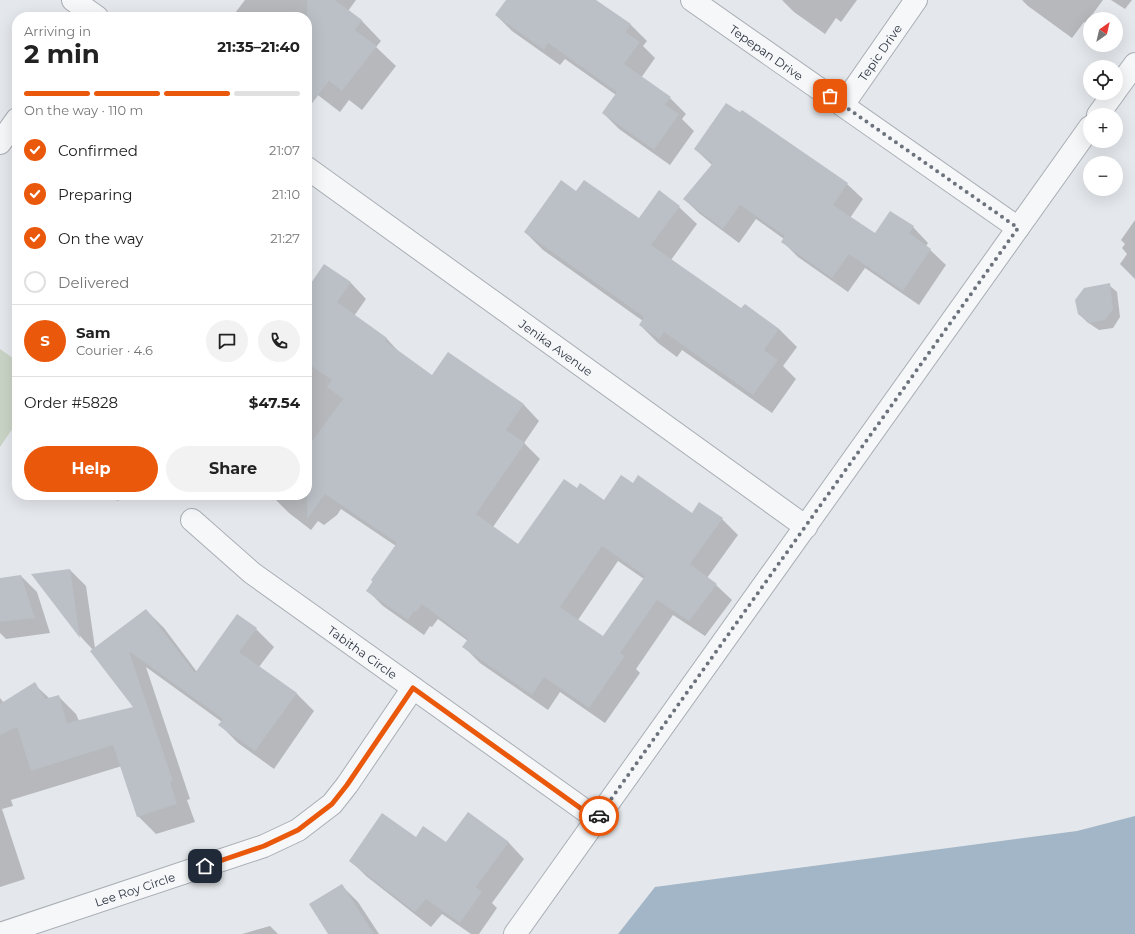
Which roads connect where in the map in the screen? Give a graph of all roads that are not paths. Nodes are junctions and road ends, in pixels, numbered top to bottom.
1 (73, 0) edge
2 (692, 0) edge
3 (916, 0) edge
4 (87, 12) edge
5 (1135, 64) edge
6 (1123, 80) edge
7 (843, 105) junction
8 (12, 126) edge
9 (1083, 137) edge
10 (0, 143) edge
11 (312, 172) edge
12 (1018, 228) junction
13 (192, 520) dead end
14 (806, 527) junction
15 (413, 688) junction
16 (597, 820) junction
17 (0, 934) edge
18 (515, 934) edge

1 - 4 street
2 - 7 street, Tepepan Drive
3 - 7 street, Tepic Drive
5 - 6 street
7 - 12 street, Tepepan Drive
8 - 10 street
9 - 12 street
11 - 14 street, Jenika Avenue
12 - 14 street
13 - 15 street, Tabitha Circle
14 - 16 street
15 - 16 street, Tabitha Circle
15 - 17 street, Lee Roy Circle
16 - 18 street

